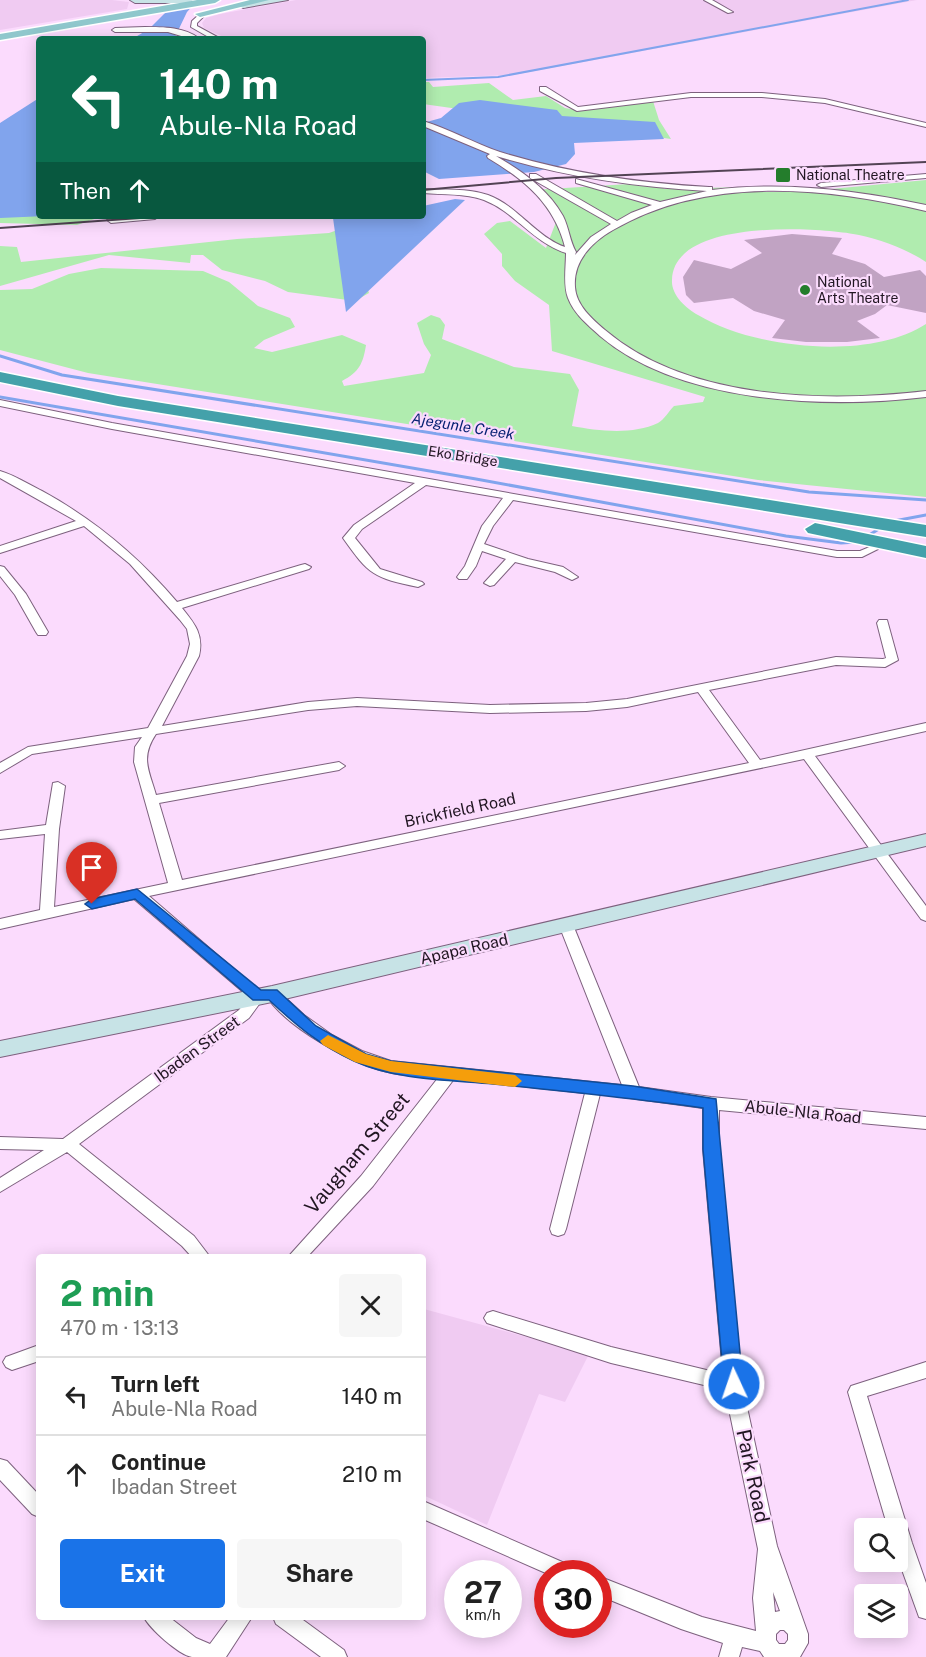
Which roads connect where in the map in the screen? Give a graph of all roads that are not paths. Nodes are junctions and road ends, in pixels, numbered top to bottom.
1 (135, 0) edge
2 (188, 0) edge
3 (213, 0) edge
4 (264, 0) edge
5 (283, 0) edge
6 (707, 0) edge
7 (167, 1) edge
8 (243, 5) junction
9 (730, 12) dead end
10 (199, 14) junction
11 (130, 29) junction
12 (110, 31) dead end
13 (12, 35) junction
14 (36, 36) edge
15 (188, 36) edge
16 (211, 36) edge
17 (0, 37) edge
18 (36, 40) edge
19 (30, 45) dead end
20 (543, 89) dead end
21 (426, 124) edge
22 (926, 125) edge
23 (426, 129) edge
24 (492, 154) junction
25 (926, 176) edge
26 (534, 180) junction
27 (795, 189) junction
28 (426, 191) edge
29 (748, 191) junction
30 (660, 205) junction
31 (926, 208) edge
32 (122, 219) edge
33 (111, 220) dead end
34 (615, 223) junction
35 (572, 252) junction
36 (571, 269) junction
37 (0, 377) edge
38 (0, 387) edge
39 (926, 395) edge
40 (0, 403) edge
41 (0, 474) edge
42 (426, 480) junction
43 (675, 490) junction
44 (511, 495) junction
45 (704, 506) junction
46 (926, 516) edge
47 (84, 522) junction
48 (926, 531) edge
49 (926, 539) edge
50 (478, 546) junction
51 (872, 549) dead end
52 (0, 550) edge
53 (926, 552) edge
54 (513, 558) junction
55 (305, 567) dead end
56 (0, 569) edge
57 (463, 577) dead end
58 (572, 577) dead end
59 (490, 582) dead end
60 (418, 584) dead end
61 (175, 606) junction
62 (883, 623) dead end
63 (42, 632) dead end
64 (702, 689) junction
65 (926, 727) edge
66 (152, 732) junction
67 (807, 754) junction
68 (757, 765) junction
69 (339, 766) dead end
70 (0, 769) edge
71 (58, 786) dead end
72 (150, 800) junction
73 (52, 829) junction
74 (0, 836) edge
75 (926, 840) edge
76 (878, 850) junction
77 (176, 885) junction
78 (137, 894) junction
79 (47, 914) junction
80 (926, 915) edge
81 (0, 924) edge
82 (566, 925) junction
83 (265, 995) junction
84 (0, 1049) edge
85 (449, 1074) junction
86 (594, 1089) junction
87 (633, 1092) junction
88 (711, 1103) junction
89 (926, 1123) edge
90 (0, 1143) edge
91 (66, 1145) junction
92 (0, 1186) edge
93 (558, 1229) dead end
94 (200, 1254) edge
95 (299, 1254) edge
96 (493, 1318) dead end
97 (36, 1354) edge
98 (12, 1362) dead end
99 (926, 1370) edge
100 (734, 1384) junction
101 (0, 1467) edge
102 (36, 1505) edge
103 (426, 1511) edge
104 (767, 1546) junction
105 (537, 1560) edge
106 (612, 1592) edge
107 (926, 1610) edge
108 (158, 1620) edge
109 (240, 1620) edge
110 (287, 1620) edge
111 (800, 1643) edge
112 (771, 1644) edge
113 (732, 1648) edge
114 (337, 1657) edge

1 - 7 street
2 - 7 street
3 - 13 main road
4 - 8 main road
5 - 8 street
6 - 9 street
8 - 10 main road
10 - 11 main road
10 - 16 street
11 - 12 main road
11 - 15 street
13 - 14 main road
13 - 17 main road
18 - 19 main road
20 - 22 street
21 - 24 street
23 - 24 street
24 - 26 street
24 - 29 street
24 - 30 street
25 - 27 street
26 - 34 street
26 - 35 street
27 - 29 street
27 - 31 street
28 - 35 street
29 - 30 street
30 - 34 street
32 - 33 street
34 - 36 street
35 - 36 street
36 - 39 street
37 - 43 highway, Eko Bridge
38 - 45 highway, Eko Bridge
40 - 42 street
41 - 47 street
42 - 44 street
42 - 60 street
43 - 46 highway
43 - 48 highway, Eko Bridge
44 - 50 street
44 - 51 street
45 - 49 highway, Eko Bridge
45 - 53 highway
47 - 52 street
47 - 61 street
50 - 54 street
50 - 57 street
54 - 58 street
54 - 59 street
55 - 61 street
56 - 63 street
61 - 66 street
62 - 64 street
64 - 66 street
64 - 68 street
65 - 67 street, Brickfield Road
66 - 70 street
66 - 72 street
67 - 68 street, Brickfield Road
67 - 76 street
68 - 77 street, Brickfield Road
69 - 72 street
71 - 73 street
72 - 77 street
73 - 74 street
73 - 79 street
75 - 76 street, Apapa Road
76 - 80 street
76 - 82 street, Apapa Road
77 - 78 street, Brickfield Road
78 - 79 street, Brickfield Road
78 - 83 street
79 - 81 street, Brickfield Road
82 - 83 street, Apapa Road
82 - 87 street
83 - 84 street, Apapa Road
83 - 85 street, Abule-Nla Road
83 - 91 street, Ibadan Street
85 - 86 street, Abule-Nla Road
85 - 95 street, Vaugham Street
86 - 87 street, Abule-Nla Road
86 - 93 street
87 - 88 street, Abule-Nla Road
88 - 89 street, Abule-Nla Road
88 - 100 street, Park Road
90 - 91 street
91 - 92 street, Ibadan Street
91 - 94 street
96 - 100 street
97 - 98 street
99 - 107 street
100 - 104 street, Park Road
101 - 102 street
103 - 105 street
104 - 111 street, Park Road
104 - 112 street
106 - 113 street
108 - 109 street
110 - 114 street
111 - 112 street
111 - 112 street
112 - 113 street

